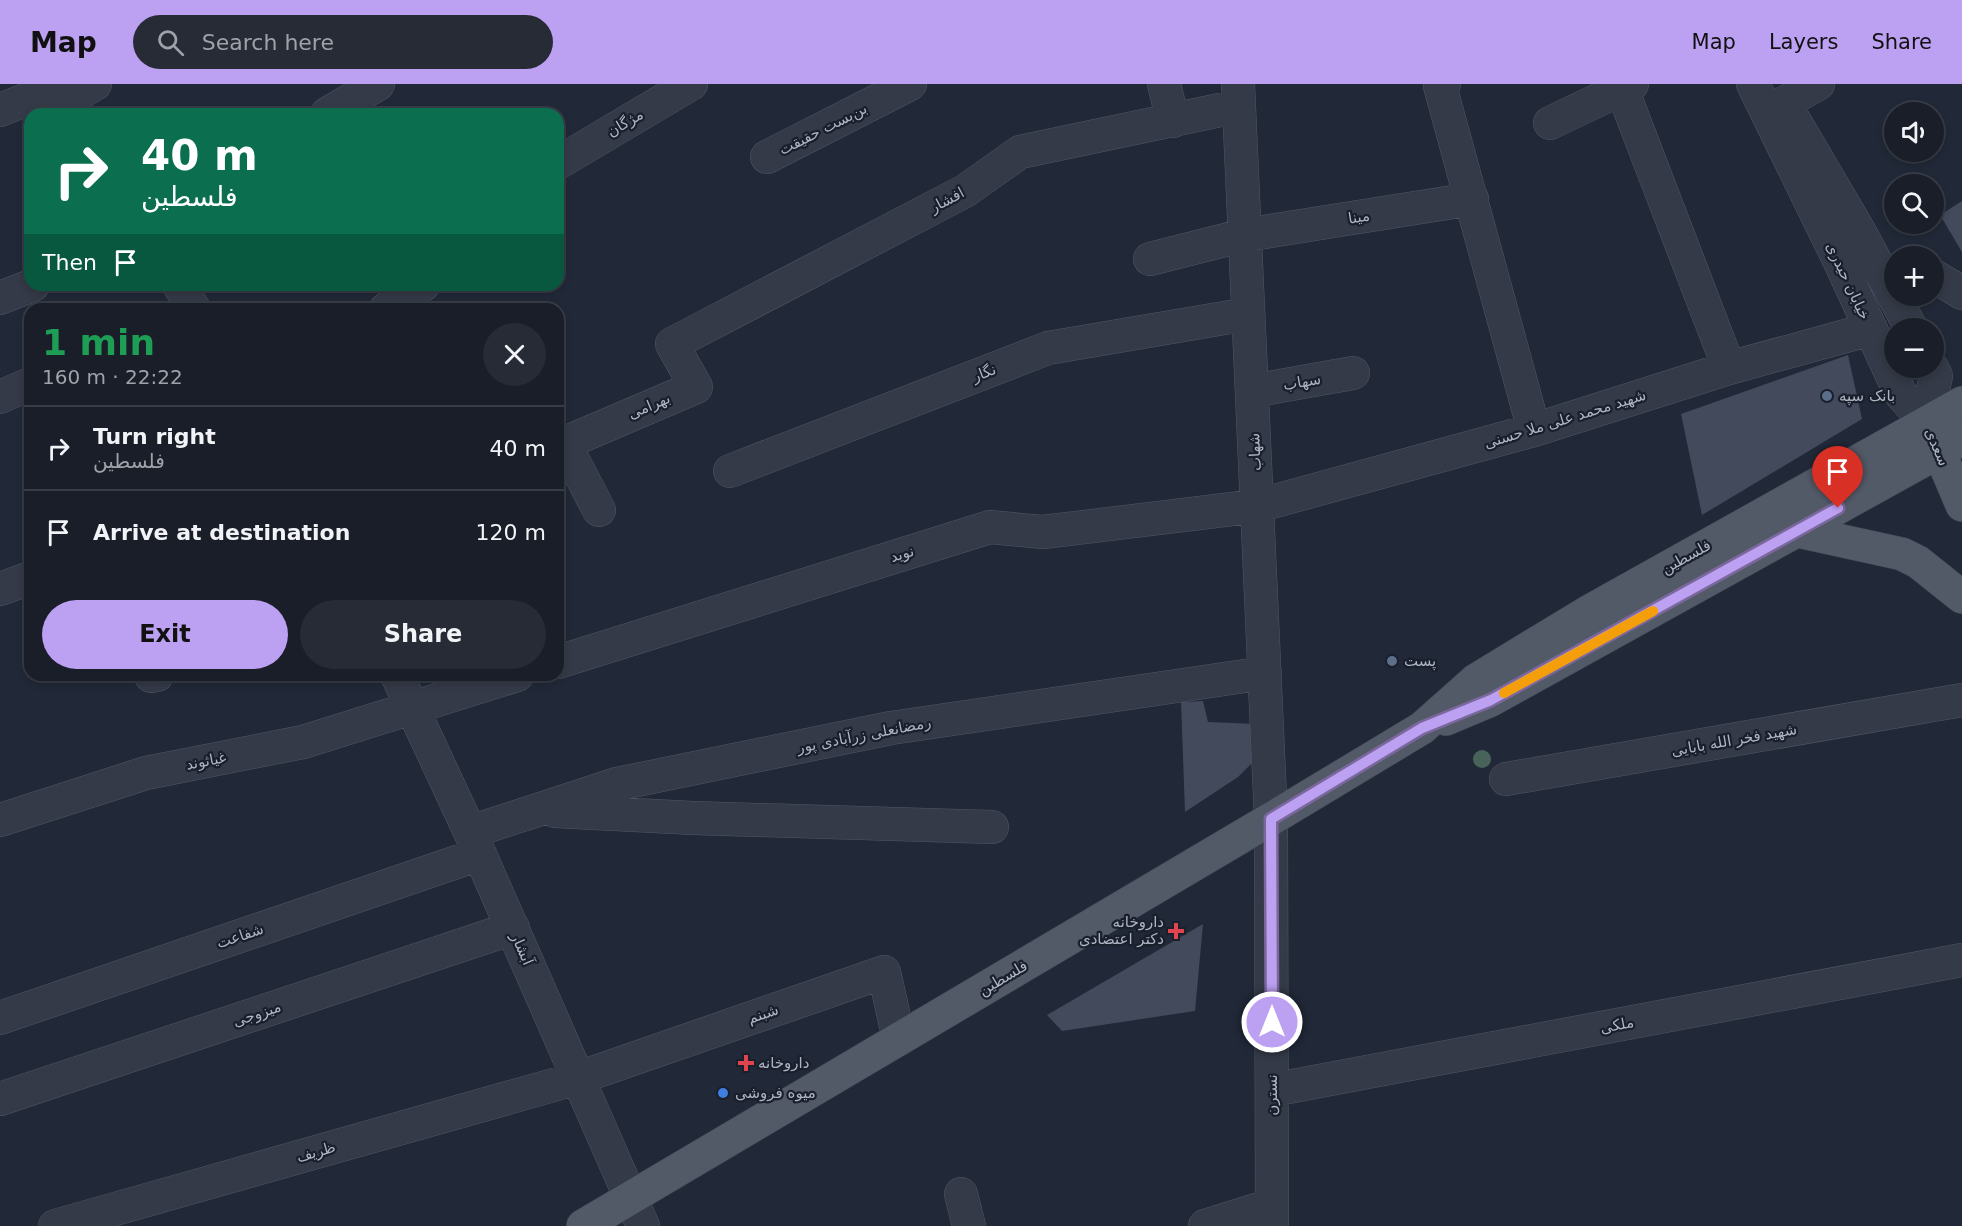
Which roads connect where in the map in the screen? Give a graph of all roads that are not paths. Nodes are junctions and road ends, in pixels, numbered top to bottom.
1 (378, 84) edge
2 (691, 84) edge
3 (910, 84) edge
4 (1164, 84) edge
5 (1444, 84) edge
6 (1753, 84) edge
7 (1818, 84) edge
8 (1625, 86) edge
9 (71, 94) edge
10 (1779, 94) edge
11 (1239, 95) edge
12 (337, 108) edge
13 (0, 110) edge
14 (1173, 121) junction
15 (1550, 123) dead end
16 (767, 157) dead end
17 (564, 159) edge
18 (1472, 199) junction
19 (1858, 229) junction
20 (1245, 235) junction
21 (1886, 246) edge
22 (1150, 259) dead end
23 (1944, 282) edge
24 (24, 289) edge
25 (414, 291) edge
26 (1962, 293) edge
27 (0, 298) edge
28 (395, 303) edge
29 (1248, 314) junction
30 (1906, 318) edge
31 (1871, 328) junction
32 (672, 344) joint
33 (1729, 368) junction
34 (1353, 373) dead end
35 (1936, 378) edge
36 (24, 387) edge
37 (1252, 391) junction
38 (0, 397) edge
39 (1962, 403) edge
40 (1926, 422) junction
41 (1534, 430) junction
42 (564, 443) edge
43 (1951, 446) edge
44 (564, 449) edge
45 (730, 471) dead end
46 (1962, 505) edge
47 (1257, 506) junction
48 (599, 510) dead end
49 (1797, 531) junction
50 (24, 580) edge
51 (0, 590) edge
52 (1962, 597) edge
53 (564, 660) edge
54 (1265, 673) junction
55 (400, 681) edge
56 (499, 681) edge
57 (1962, 700) edge
58 (413, 708) junction
59 (1422, 728) junction
60 (1506, 779) dead end
61 (535, 810) junction
62 (1271, 819) junction
63 (0, 820) edge
64 (992, 827) dead end
65 (475, 843) junction
66 (513, 928) junction
67 (1962, 960) edge
68 (0, 1018) edge
69 (899, 1039) junction
70 (578, 1078) junction
71 (1272, 1090) junction
72 (0, 1099) edge
73 (961, 1194) dead end
74 (637, 1212) edge
75 (1272, 1215) edge
76 (55, 1226) edge
77 (583, 1226) edge
78 (969, 1226) edge
79 (1205, 1226) edge

1 - 12 street
2 - 17 street, مژگان
3 - 16 street, بن‌بست حقیقت
4 - 14 street
5 - 18 street
6 - 31 street, خیابان حیدری
7 - 10 street
8 - 15 street
8 - 33 street
9 - 13 street
10 - 19 street, خیابان حیدری
11 - 14 street, افشار
11 - 20 street, شهاب
14 - 32 street, افشار
18 - 20 street, مینا
18 - 41 street
19 - 21 street
19 - 30 street, خیابان حیدری
20 - 22 street, مینا
20 - 29 street, شهاب
23 - 26 street
24 - 27 street
25 - 28 street
29 - 37 street, شهاب
29 - 45 street, نگار
31 - 33 street, شهید محمد علی ملا حسنی
31 - 40 street, خیابان حیدری
32 - 42 street, بهرامی
33 - 41 street, شهید محمد علی ملا حسنی
34 - 37 street, سهاب
35 - 40 street
36 - 38 street
37 - 47 street, شهاب
39 - 40 main road, فلسطین
40 - 43 main road, سعدی
40 - 59 main road, فلسطین
41 - 47 street, شهید محمد علی ملا حسنی
43 - 46 main road, سعدی
43 - 49 main road, فلسطین
44 - 48 street
47 - 53 street, نوید
47 - 54 street, شهاب
49 - 52 main road
49 - 59 main road, فلسطین
50 - 51 street
54 - 61 street, رمضانعلی زرآبادی پور
54 - 62 street, شهاب
55 - 58 street, آبشار
56 - 58 street
57 - 60 street, شهید فخر الله بابایی
58 - 63 street, غیاثوند
58 - 65 street, آبشار
59 - 62 main road, فلسطین
61 - 64 street
61 - 65 street, رمضانعلی زرآبادی پور
62 - 69 main road, فلسطین
62 - 71 street, نسترن
65 - 66 street, آبشار
65 - 68 street, شفاعت
66 - 70 street, آبشار
66 - 72 street, میزوجی
67 - 71 street, ملکی
69 - 70 street, شبنم
69 - 74 main road, فلسطین
70 - 74 street, آبشار
70 - 76 street, ظریف
71 - 75 street, نسترن
73 - 78 street
74 - 77 main road, فلسطین
75 - 79 street

